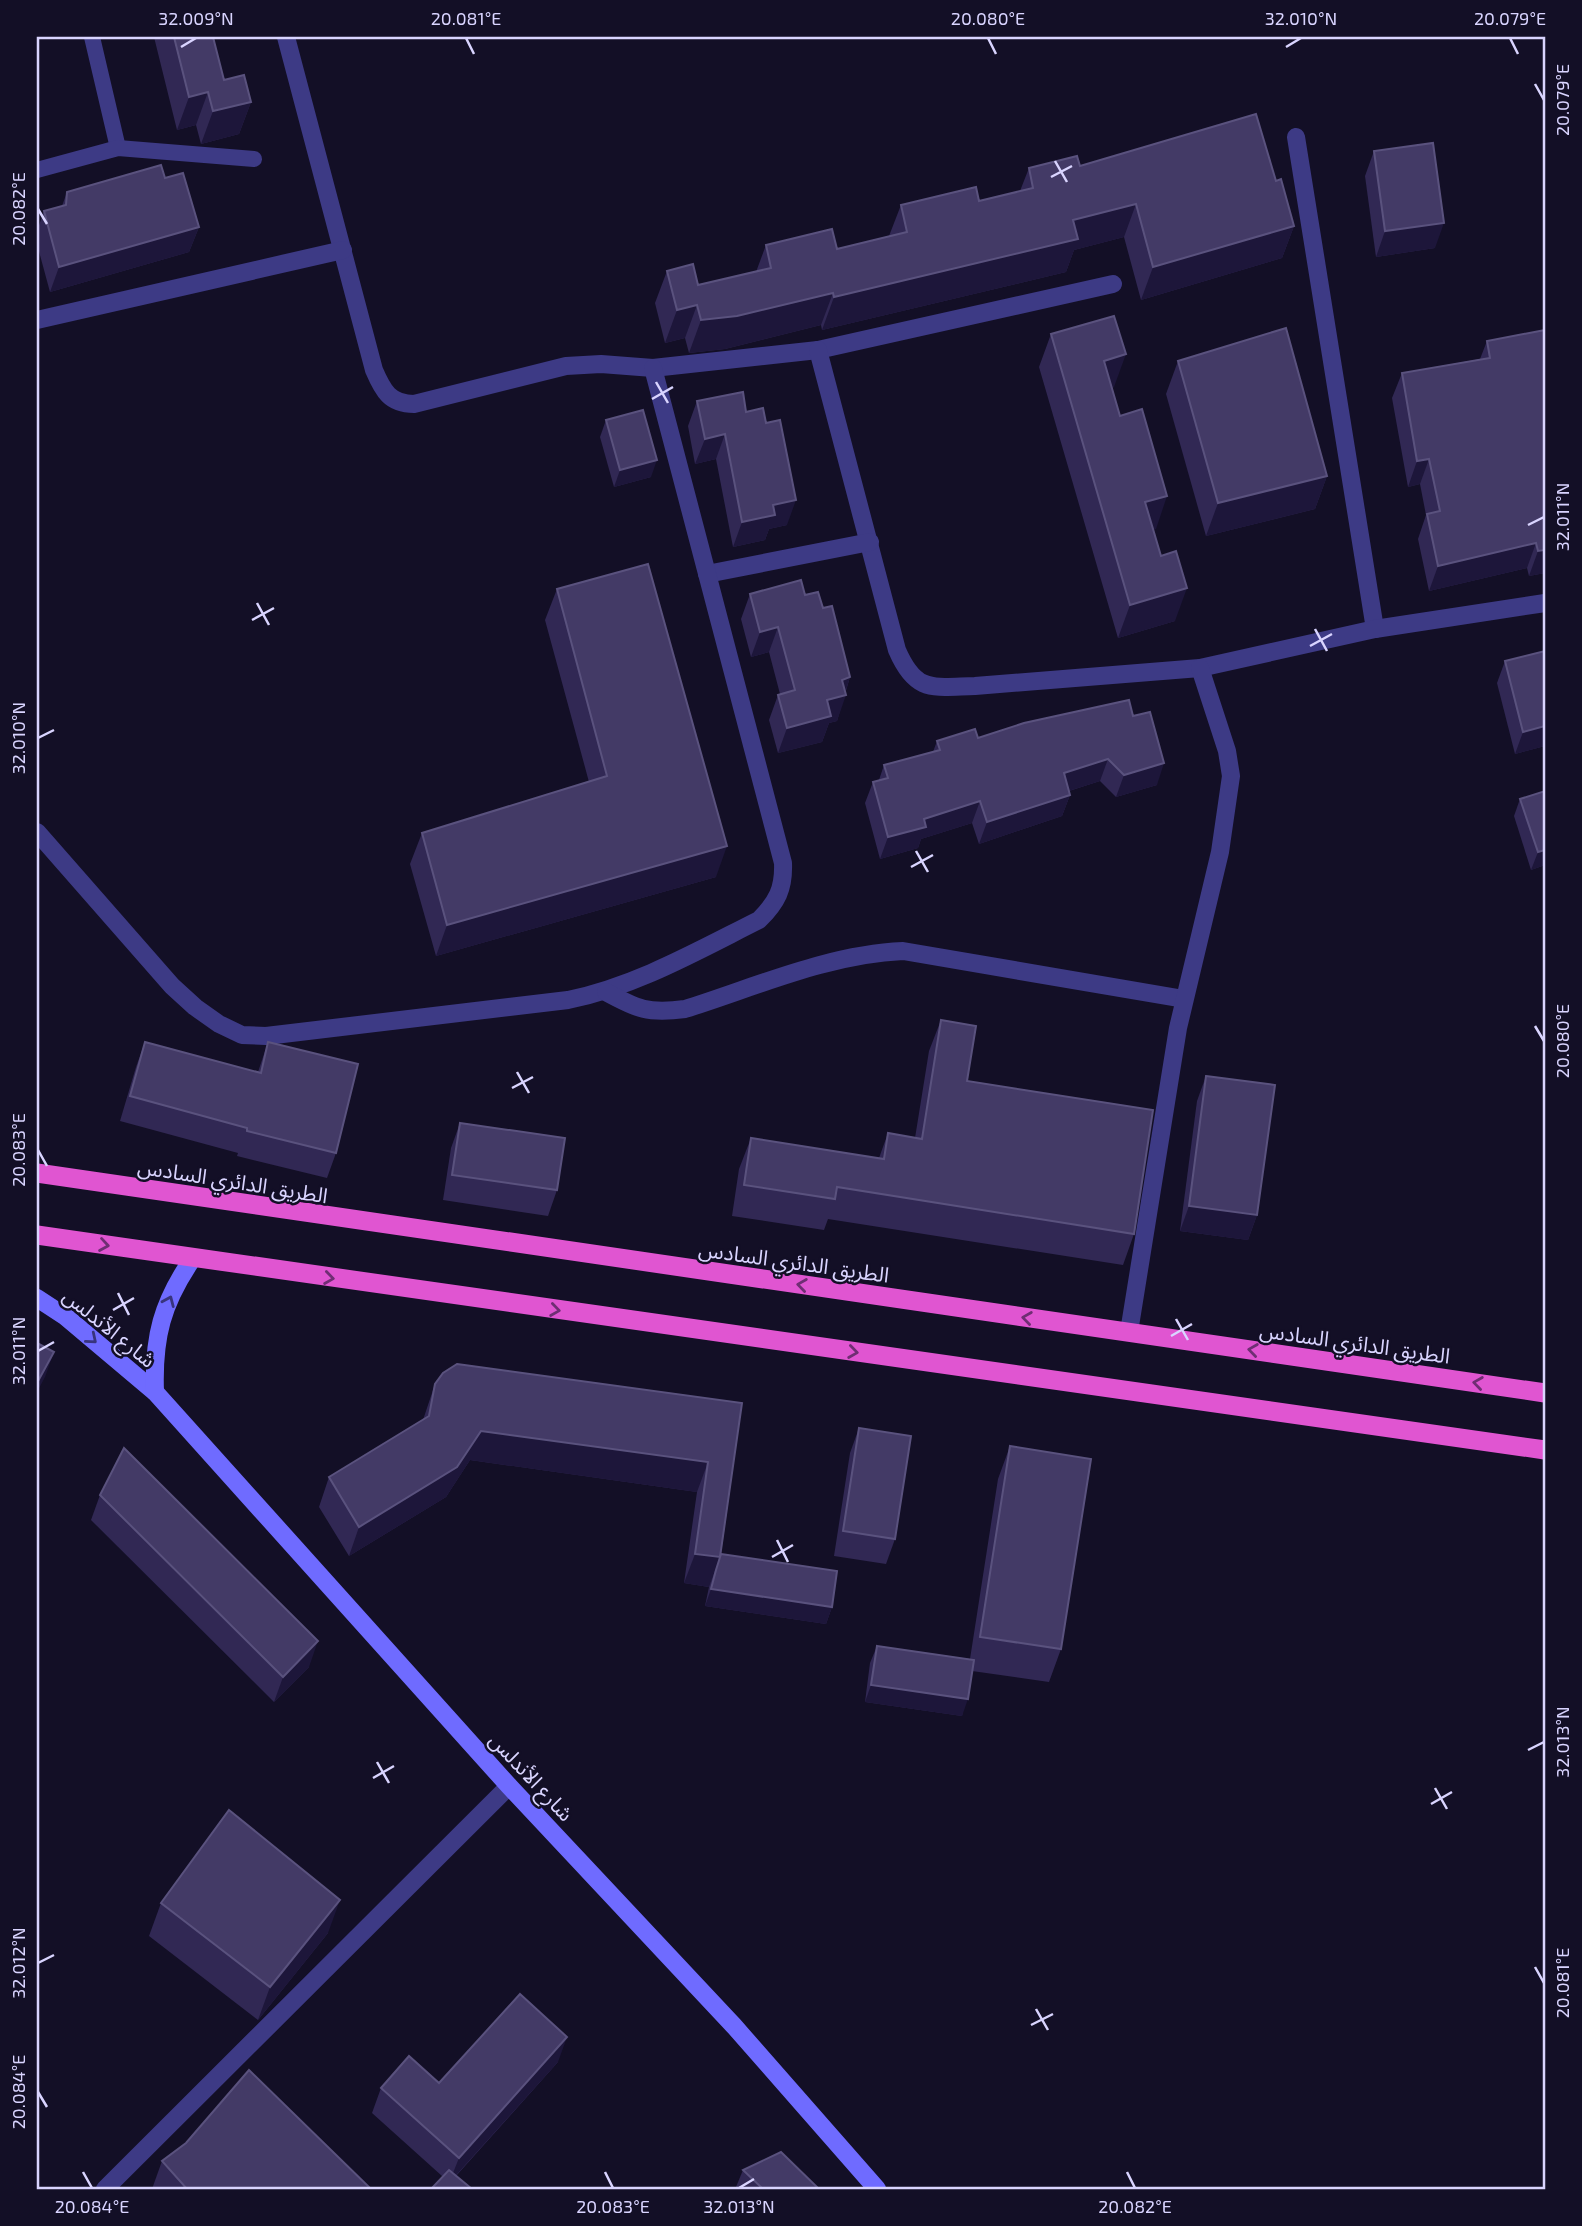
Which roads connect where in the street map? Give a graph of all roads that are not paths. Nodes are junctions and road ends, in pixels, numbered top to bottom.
1 (92, 37) edge
2 (286, 37) edge
3 (1296, 137) dead end
4 (118, 148) junction
5 (254, 159) dead end
6 (37, 170) edge
7 (343, 250) junction
8 (1113, 284) dead end
9 (37, 320) edge
10 (818, 350) junction
11 (653, 368) junction
12 (870, 542) junction
13 (708, 574) junction
14 (1545, 603) edge
15 (1376, 629) junction
16 (1200, 667) junction
17 (37, 832) edge
18 (606, 992) junction
19 (1184, 999) junction
20 (37, 1173) edge
21 (37, 1235) edge
22 (193, 1258) junction
23 (37, 1298) edge
24 (1129, 1332) junction
25 (155, 1392) junction
26 (1545, 1393) edge
27 (1545, 1450) edge
28 (509, 1786) junction
29 (105, 2189) edge
30 (877, 2189) edge

1 - 4 lane
2 - 7 street
3 - 15 street
4 - 5 lane
4 - 6 lane
7 - 9 street
7 - 11 street
8 - 10 street
10 - 11 street
10 - 12 street
11 - 13 street
12 - 13 street
12 - 16 street
13 - 18 street
14 - 15 street
15 - 16 street
16 - 19 street
17 - 18 street
18 - 19 street
19 - 24 street
24 -> 20 highway, الطريق الدائري السادس
21 -> 22 highway
25 -> 22 main road, شارع الأندلس
22 -> 27 highway
23 -> 25 main road, شارع الأندلس
26 -> 24 highway, الطريق الدائري السادس
25 - 28 main road, شارع الأندلس
28 - 29 street
28 - 30 main road, شارع الأندلس

